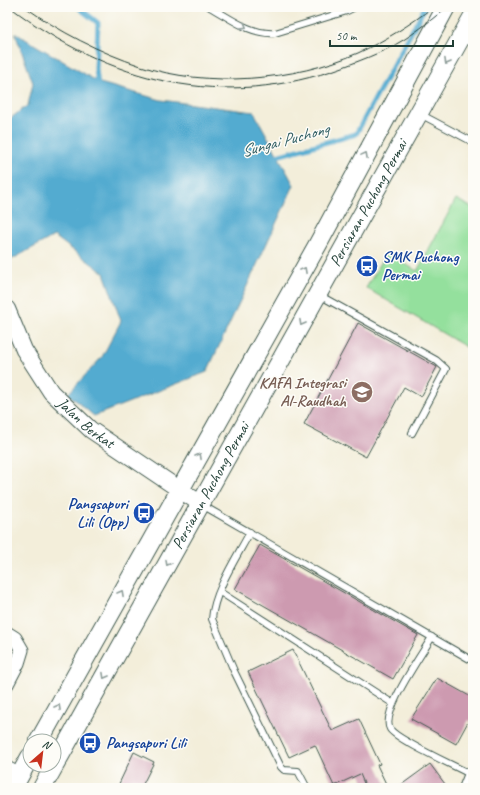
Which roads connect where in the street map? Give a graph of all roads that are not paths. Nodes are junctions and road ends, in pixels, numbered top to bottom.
1 (210, 7) edge
2 (355, 7) edge
3 (446, 7) edge
4 (473, 16) edge
5 (419, 114) junction
6 (473, 142) edge
7 (318, 294) junction
8 (7, 309) edge
9 (12, 330) edge
10 (412, 433) dead end
11 (179, 490) junction
12 (201, 504) junction
13 (250, 532) junction
14 (220, 592) junction
15 (7, 633) edge
16 (432, 637) junction
17 (473, 660) edge
18 (7, 684) edge
19 (392, 703) junction
20 (43, 733) edge
21 (22, 766) edge
22 (470, 773) edge
23 (13, 777) edge
24 (42, 788) edge
25 (307, 788) edge
26 (462, 788) edge

1 -> 2 lane
11 -> 3 main road, Persiaran Puchong Permai
4 -> 5 main road, Persiaran Puchong Permai
5 - 6 lane
5 - 7 main road, Persiaran Puchong Permai
7 - 10 lane
7 -> 12 main road, Persiaran Puchong Permai
8 - 9 street, Jalan Berkat
9 - 11 street, Jalan Berkat
11 - 12 street, Jalan Berkat
20 -> 11 main road, Persiaran Puchong Permai
12 - 13 lane
12 -> 24 main road, Persiaran Puchong Permai
13 - 14 lane
13 - 16 lane
14 - 19 lane
14 - 25 lane
15 - 18 street
16 - 17 lane
16 - 19 lane
19 - 22 lane
21 - 23 main road
22 - 26 lane

